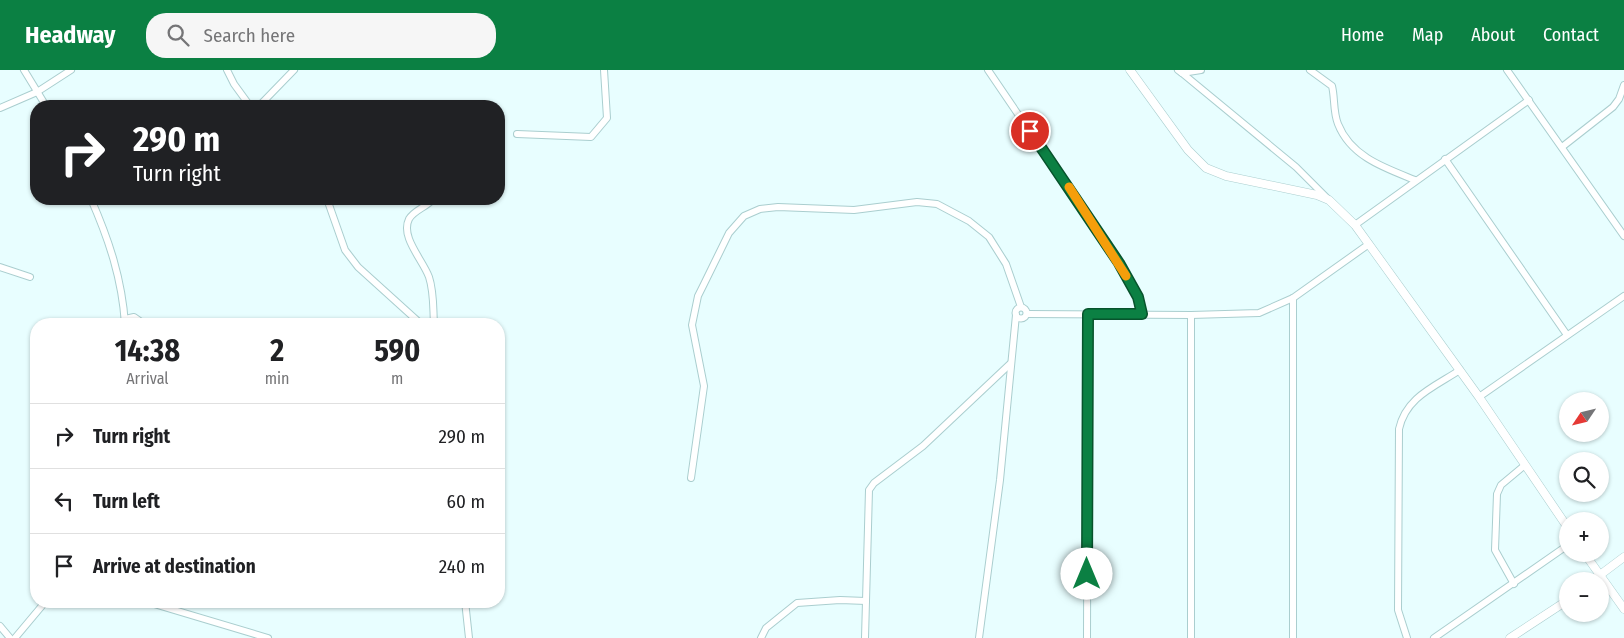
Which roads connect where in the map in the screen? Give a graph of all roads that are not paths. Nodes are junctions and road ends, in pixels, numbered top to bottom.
1 (24, 70) edge
2 (71, 70) edge
3 (227, 70) edge
4 (294, 70) edge
5 (604, 70) edge
6 (988, 70) edge
7 (1130, 70) edge
8 (1201, 70) edge
9 (1310, 70) edge
10 (1507, 70) edge
11 (1180, 72) edge
12 (1624, 85) edge
13 (37, 92) junction
14 (42, 100) edge
15 (246, 100) edge
16 (266, 100) edge
17 (1529, 100) junction
18 (0, 108) edge
19 (516, 134) dead end
20 (1562, 147) junction
21 (1445, 159) junction
22 (1415, 180) junction
23 (1329, 200) junction
24 (94, 205) edge
25 (329, 205) edge
26 (425, 205) edge
27 (1355, 225) junction
28 (1624, 236) edge
29 (1369, 244) junction
30 (0, 267) edge
31 (30, 277) dead end
32 (1624, 296) edge
33 (1293, 298) junction
34 (1021, 308) junction
35 (1027, 314) junction
36 (1088, 314) junction
37 (1142, 314) junction
38 (1016, 315) junction
39 (1191, 315) junction
40 (125, 318) edge
41 (414, 318) edge
42 (434, 318) edge
43 (1567, 335) junction
44 (1010, 364) junction
45 (1460, 370) junction
46 (1479, 397) junction
47 (1526, 465) junction
48 (691, 478) dead end
49 (1559, 514) edge
50 (1559, 552) edge
51 (1624, 557) edge
52 (1604, 572) edge
53 (1514, 584) junction
54 (1609, 588) edge
55 (866, 601) junction
56 (1559, 606) edge
57 (40, 608) edge
58 (167, 608) edge
59 (466, 608) edge
60 (1624, 609) edge
61 (0, 626) edge
62 (10, 638) edge
63 (15, 638) edge
64 (268, 638) edge
65 (469, 638) edge
66 (761, 638) edge
67 (865, 638) edge
68 (979, 638) edge
69 (1087, 638) edge
70 (1191, 638) edge
71 (1293, 638) edge
72 (1408, 638) edge
73 (1434, 638) edge
74 (1510, 638) edge

1 - 13 street
2 - 13 street
3 - 15 street
4 - 16 street
5 - 19 street
6 - 37 street
7 - 23 street
8 - 11 street
9 - 22 street
10 - 17 street
11 - 23 street
12 - 20 street
13 - 14 street
13 - 18 street
17 - 20 street
17 - 21 street
20 - 28 street
21 - 22 street
21 - 43 street
22 - 27 street
23 - 27 street
24 - 40 street
25 - 41 street
26 - 42 street
27 - 29 street
29 - 33 street
29 - 45 street
30 - 31 street
32 - 43 street
33 - 39 street
33 - 71 street
34 - 35 street
34 - 38 street
34 - 48 street
35 - 36 street
35 - 38 street
36 - 37 street
36 - 69 street
37 - 39 street
38 - 44 street
39 - 70 street
43 - 46 street
44 - 55 street
44 - 68 street
45 - 46 street
45 - 72 street
46 - 47 street
47 - 49 street
47 - 53 street
50 - 53 street
51 - 52 street
53 - 73 street
54 - 60 street
55 - 66 street
55 - 67 street
56 - 74 street
57 - 63 street
58 - 64 street
59 - 65 street
61 - 62 street

